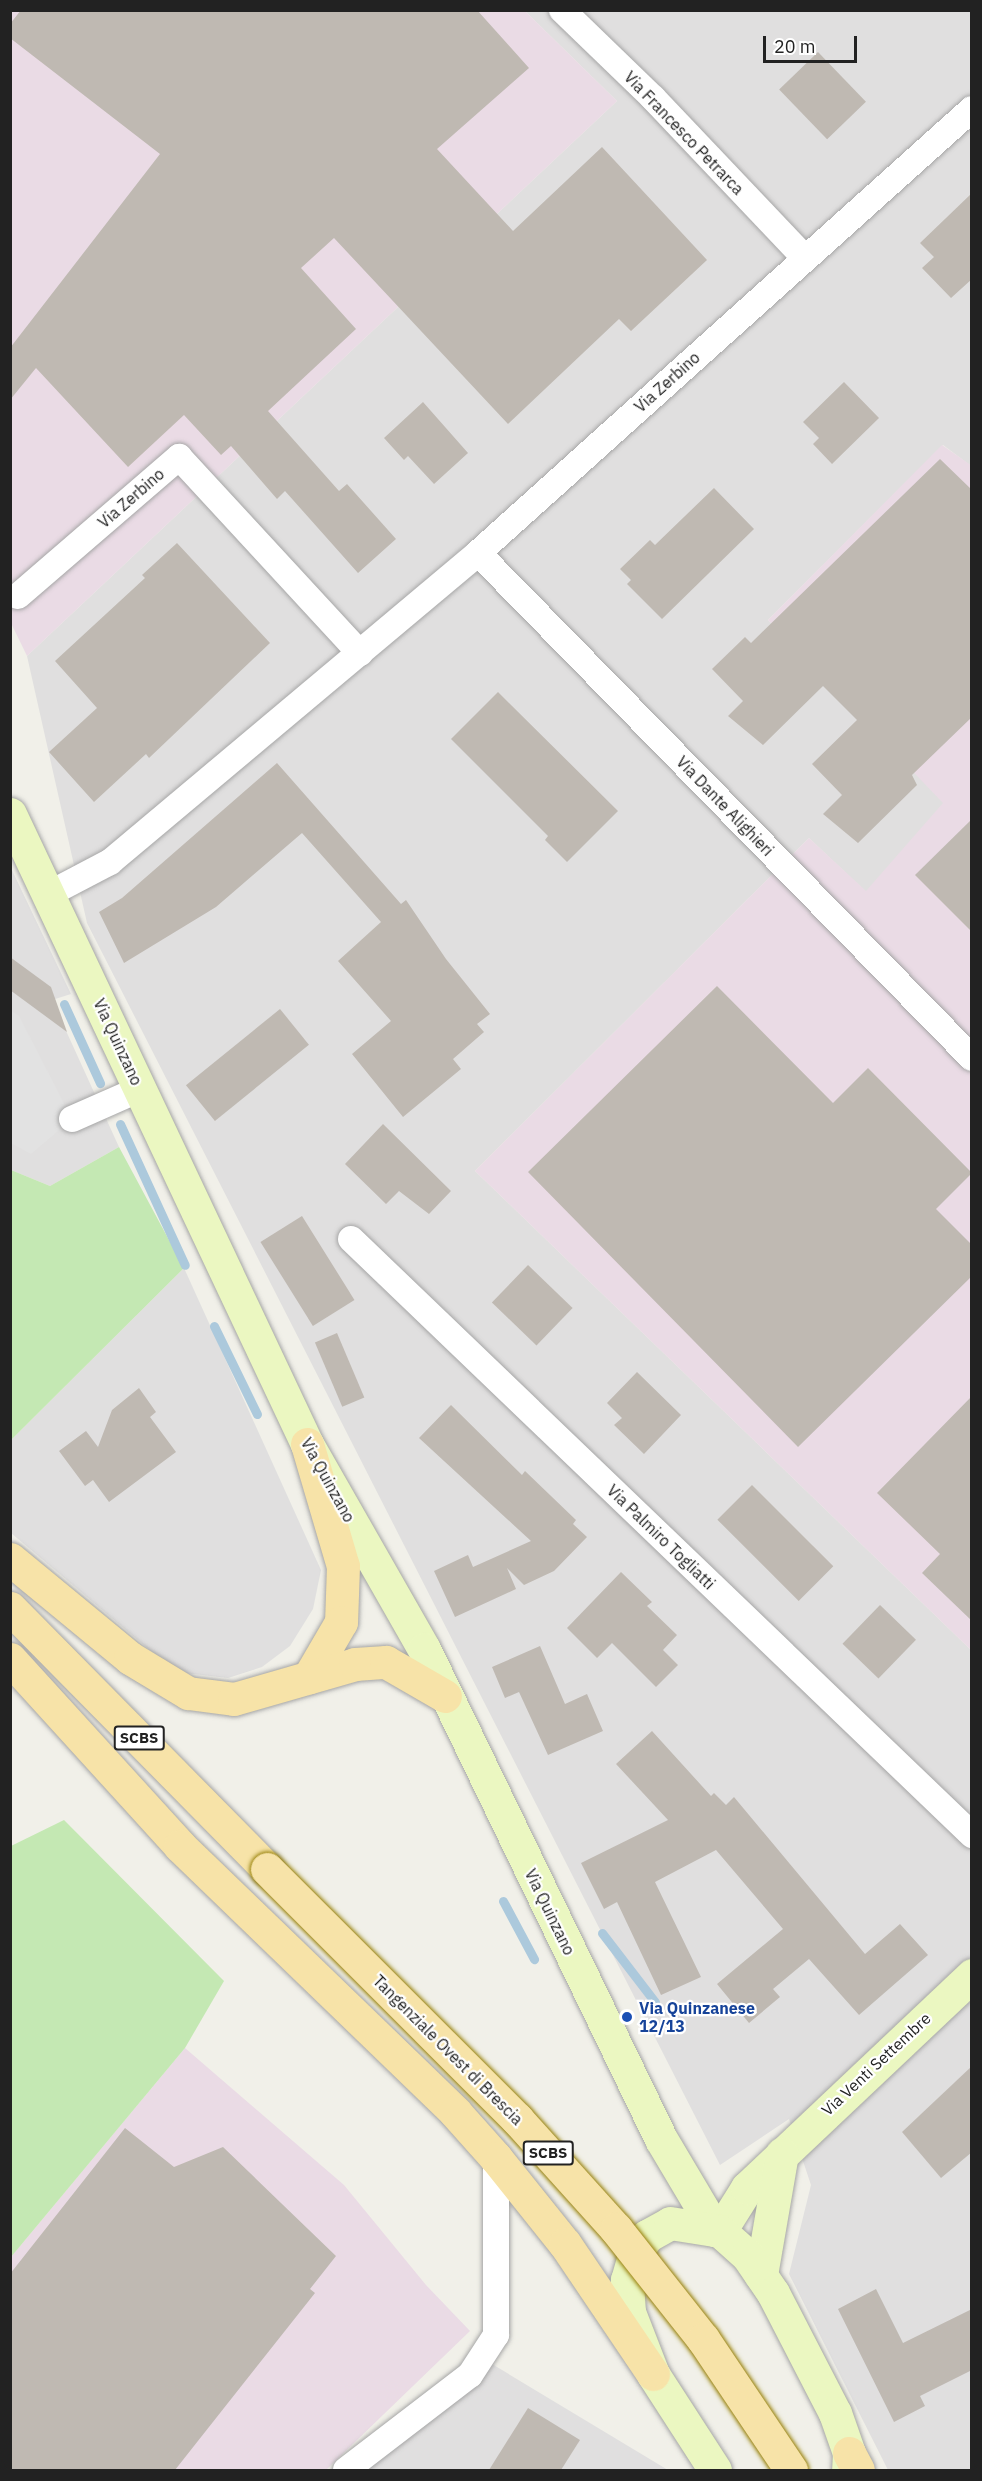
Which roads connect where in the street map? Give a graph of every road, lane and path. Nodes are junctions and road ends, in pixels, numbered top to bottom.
1 (562, 10) edge
2 (972, 109) edge
3 (804, 257) junction
4 (478, 553) junction
5 (18, 596) dead end
6 (360, 653) junction
7 (10, 814) edge
8 (49, 894) junction
9 (972, 1058) edge
10 (140, 1089) junction
11 (72, 1119) dead end
12 (351, 1239) dead end
13 (307, 1444) junction
14 (10, 1559) edge
15 (10, 1608) edge
16 (10, 1648) edge
17 (10, 1659) edge
18 (309, 1677) junction
19 (445, 1696) junction
20 (972, 1835) edge
21 (267, 1869) junction
22 (972, 1975) edge
23 (661, 2139) junction
24 (782, 2154) junction
25 (496, 2158) junction
26 (669, 2223) junction
27 (717, 2231) junction
28 (760, 2275) junction
29 (653, 2374) junction
30 (852, 2465) edge
31 (346, 2470) edge
32 (715, 2470) edge
33 (791, 2470) edge

1 - 3 street, Via Francesco Petrarca
2 - 3 street, Via Zerbino
3 - 4 street, Via Zerbino
4 - 6 street, Via Zerbino
4 - 9 street, Via Dante Alighieri
5 - 6 street, Via Zerbino
6 - 8 street, Via Zerbino
7 - 8 street, Via Quinzano
8 - 10 street, Via Quinzano
10 - 11 street
10 - 13 street, Via Quinzano
12 - 20 street, Via Palmiro Togliatti
13 - 18 main road
13 - 19 street, Via Quinzano
14 - 18 main road
15 - 21 main road, Tangenziale Ovest di Brescia / SCBS
16 - 21 main road, Tangenziale Ovest di Brescia / SCBS
17 - 25 main road
18 - 19 main road
19 - 23 street, Via Quinzano
21 - 33 main road, Tangenziale Ovest di Brescia / SCBS, bridge
22 - 24 street, Via Venti Settembre
23 - 26 street, Via Quinzano
23 - 27 street, Via Quinzano
24 - 27 street, Via Venti Settembre
24 - 28 street
25 - 29 main road
25 - 31 street
26 - 27 street
26 - 29 street
27 - 28 street, Via Quinzano
28 - 30 street, Via Quinzano
29 - 32 street

